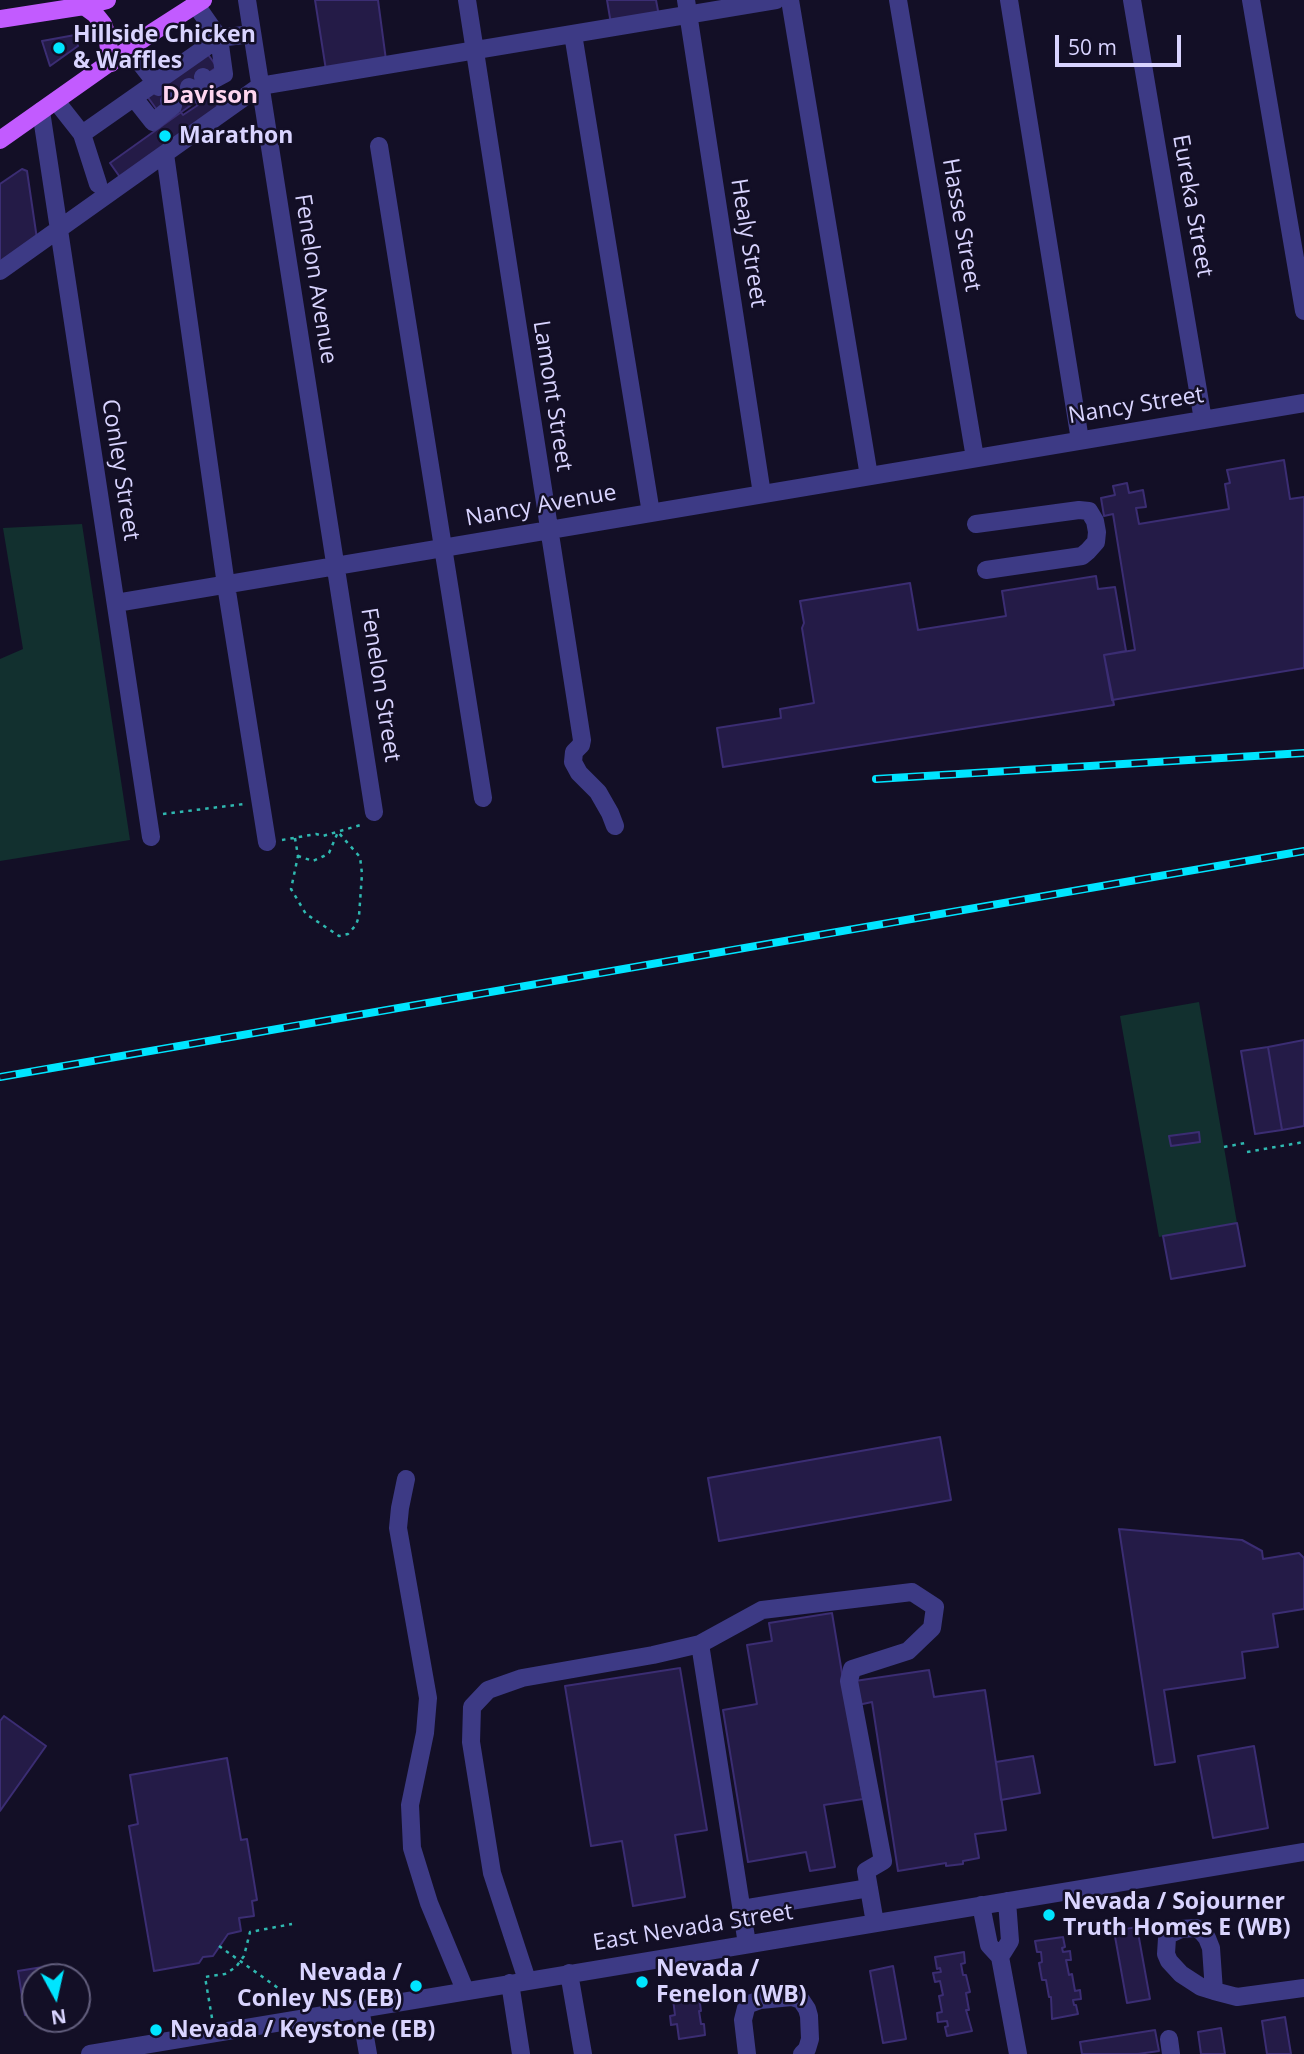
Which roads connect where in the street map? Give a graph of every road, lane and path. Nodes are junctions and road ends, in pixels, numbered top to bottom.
1 (107, 0) edge
2 (247, 0) edge
3 (467, 0) edge
4 (776, 0) edge
5 (790, 0) edge
6 (898, 0) edge
7 (1009, 0) edge
8 (1132, 0) edge
9 (1251, 0) edge
10 (199, 2) edge
11 (84, 6) junction
12 (26, 7) edge
13 (687, 7) edge
14 (0, 19) edge
15 (251, 34) junction
16 (573, 34) junction
17 (219, 38) junction
18 (130, 50) junction
19 (475, 50) junction
20 (111, 64) junction
21 (182, 84) junction
22 (260, 86) junction
23 (134, 98) junction
24 (48, 106) junction
25 (82, 134) junction
26 (0, 140) edge
27 (379, 146) dead end
28 (165, 154) junction
29 (98, 184) dead end
30 (59, 229) junction
31 (0, 271) edge
32 (1304, 311) edge
33 (1304, 403) edge
34 (1203, 420) junction
35 (1080, 440) junction
36 (975, 458) junction
37 (869, 476) junction
38 (761, 494) junction
39 (650, 513) junction
40 (976, 524) dead end
41 (549, 530) junction
42 (443, 548) junction
43 (337, 566) junction
44 (986, 570) dead end
45 (226, 585) junction
46 (116, 603) junction
47 (483, 798) dead end
48 (261, 802) junction
49 (147, 808) junction
50 (374, 812) joint
51 (615, 826) dead end
52 (338, 832) junction
53 (151, 837) dead end
54 (295, 838) junction
55 (267, 842) joint
56 (298, 856) junction
57 (1304, 1142) edge
58 (1245, 1143) dead end
59 (1224, 1147) dead end
60 (1247, 1152) dead end
61 (406, 1479) dead end
62 (700, 1644) junction
63 (1304, 1852) edge
64 (869, 1888) junction
65 (1007, 1901) junction
66 (981, 1905) junction
67 (742, 1909) junction
68 (875, 1923) junction
69 (292, 1924) dead end
70 (747, 1944) junction
71 (219, 1946) dead end
72 (1000, 1957) junction
73 (240, 1961) junction
74 (569, 1973) junction
75 (518, 1981) junction
76 (1304, 1988) edge
77 (466, 1990) junction
78 (1214, 1991) dead end
79 (295, 2000) dead end
80 (360, 2008) junction
81 (212, 2018) dead end
82 (152, 2049) edge
83 (90, 2054) edge
84 (368, 2054) edge
85 (521, 2054) edge
86 (583, 2054) edge
87 (747, 2054) edge
88 (802, 2054) edge
89 (1018, 2054) edge

1 - 11 main road
2 - 15 street, Fenelon Avenue
3 - 19 street, Lamont Street
4 - 13 street
5 - 37 street
6 - 36 street, Hasse Street
7 - 35 street
8 - 34 street, Eureka Street
9 - 32 street
10 - 17 street
10 - 18 main road
11 - 12 main road
11 - 20 main road
12 - 14 main road
13 - 16 street
13 - 38 street, Healy Street
15 - 17 street
15 - 22 street, Fenelon Avenue
16 - 19 street
16 - 39 street
17 - 21 street
17 - 21 street
18 - 20 main road
18 - 21 street
19 - 22 street
19 - 41 street, Lamont Street
20 - 24 main road
21 - 23 street
21 - 23 street
22 - 28 street
22 - 43 street, Fenelon Avenue
23 - 25 street
24 - 25 street
24 - 26 main road
24 - 30 street, Conley Street
25 - 29 street
27 - 42 street
28 - 30 street
28 - 45 street
30 - 31 street
30 - 46 street, Conley Street
33 - 34 street, Nancy Street
34 - 35 street, Nancy Street
35 - 36 street, Nancy Street
36 - 37 street, Nancy Avenue
37 - 38 street, Nancy Avenue
38 - 39 street, Nancy Avenue
39 - 41 street, Nancy Avenue
40 - 44 street
41 - 42 street, Nancy Avenue
41 - 51 street, Lamont Street
42 - 43 street, Nancy Avenue
42 - 47 street
43 - 45 street, Nancy Avenue
43 - 50 street, Fenelon Street
45 - 46 street, Nancy Avenue
45 - 48 street
46 - 49 street, Conley Street
48 - 49 path
48 - 55 street
49 - 53 street, Conley Street
50 - 52 path
52 - 54 path
52 - 56 path
52 - 56 path
54 - 55 path
54 - 56 path
57 - 60 path
58 - 59 path
61 - 77 street
62 - 64 street
62 - 67 street
62 - 75 street
63 - 65 street, East Nevada Street
64 - 67 street
64 - 68 street
65 - 66 street, East Nevada Street
65 - 72 street
66 - 68 street, East Nevada Street
66 - 72 street
67 - 70 street
68 - 70 street, East Nevada Street
69 - 73 path
70 - 74 street, East Nevada Street
71 - 73 path
72 - 89 street
73 - 79 path
73 - 81 path
74 - 75 street, East Nevada Street
74 - 86 street
75 - 77 street, East Nevada Street
75 - 85 street
76 - 78 street
77 - 80 street, East Nevada Street
80 - 82 street, East Nevada Street
80 - 84 street
82 - 83 street, East Nevada Street
87 - 88 street

